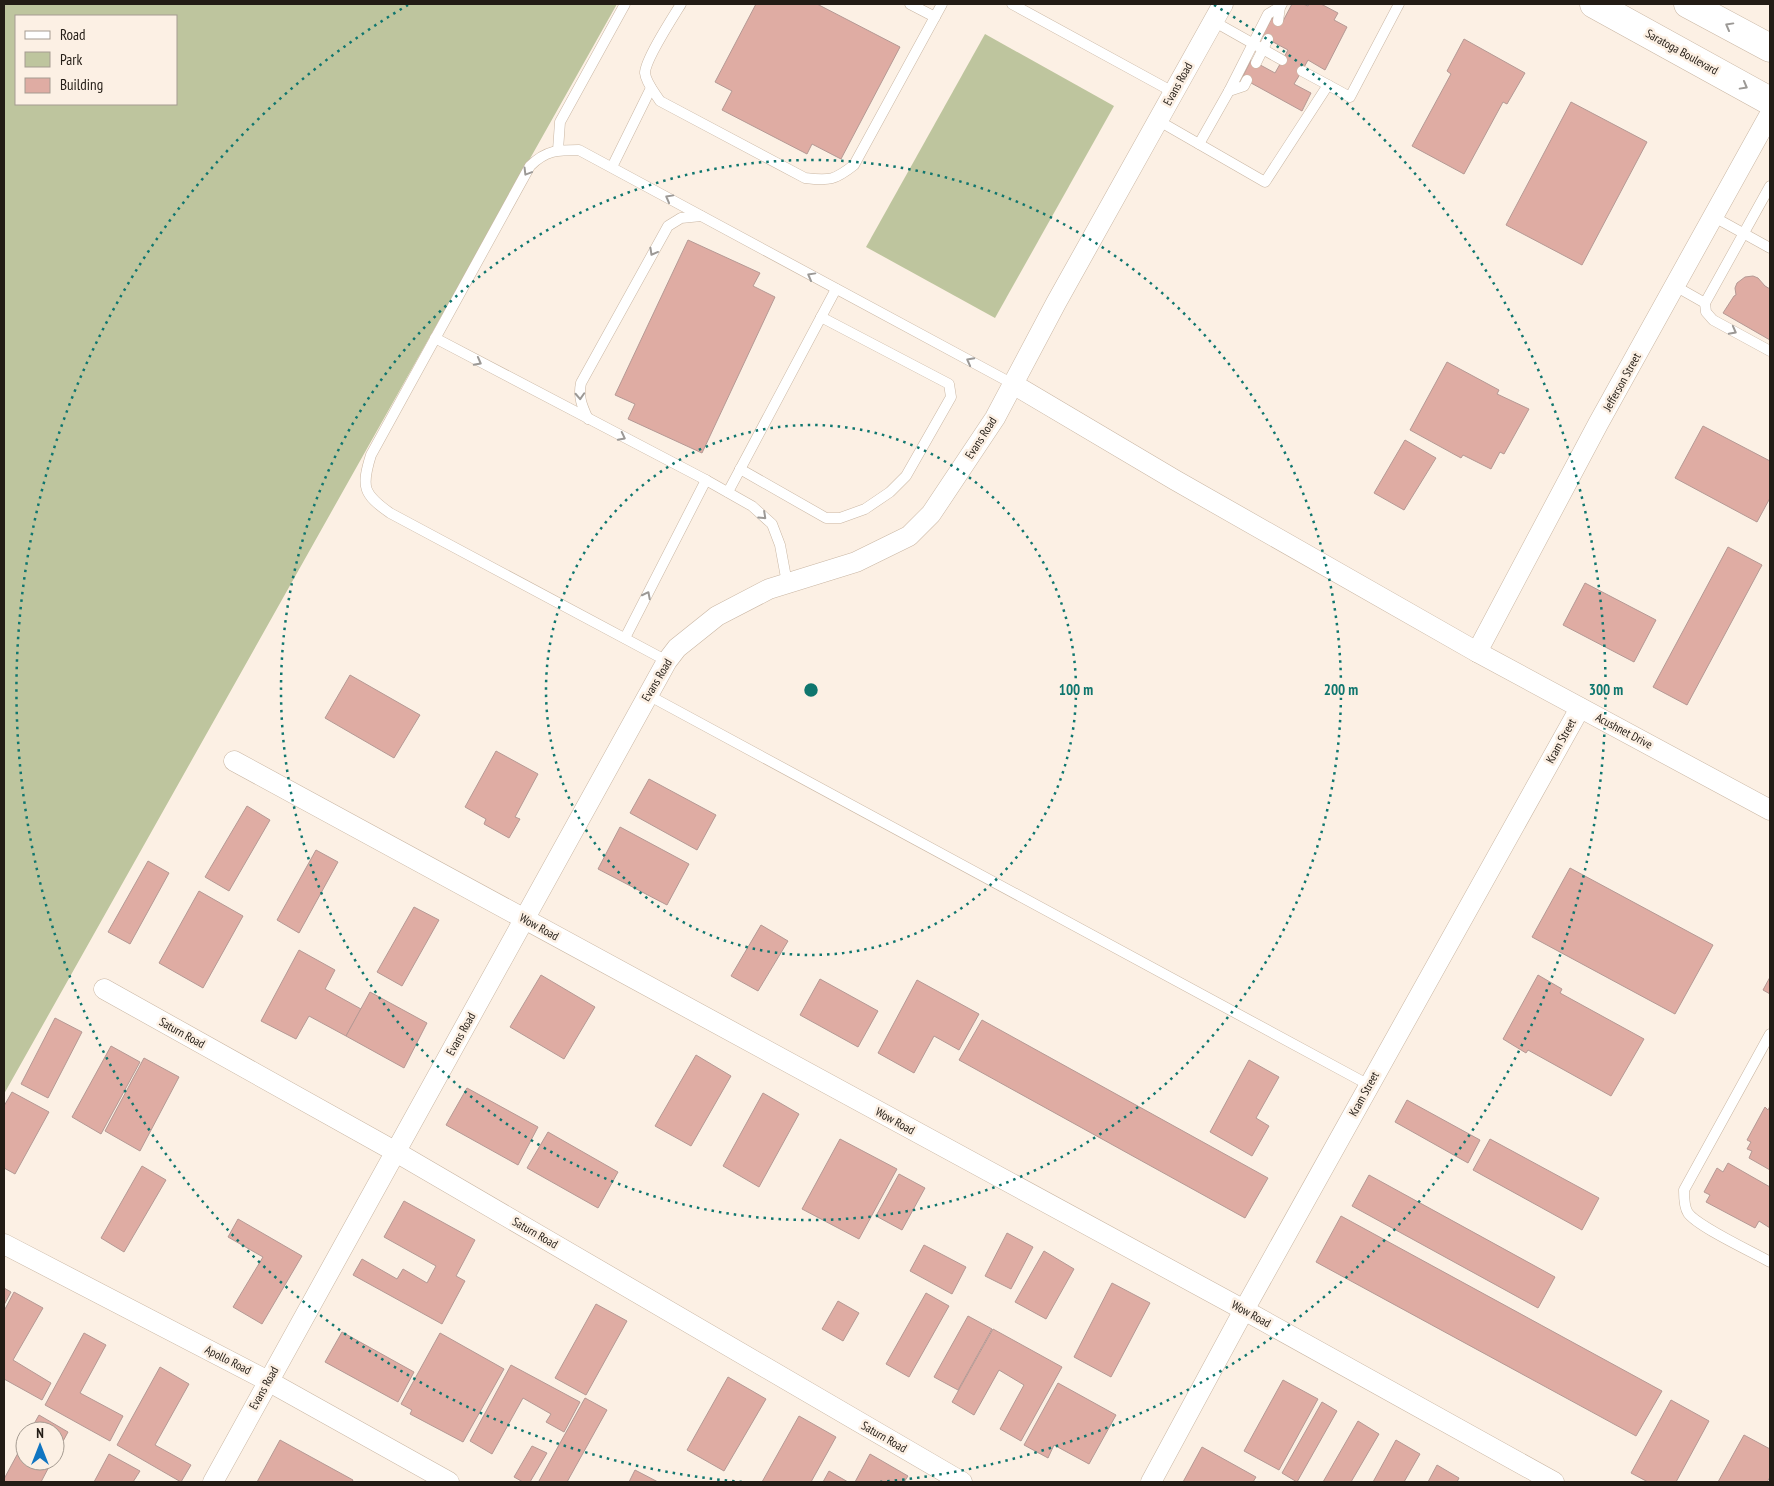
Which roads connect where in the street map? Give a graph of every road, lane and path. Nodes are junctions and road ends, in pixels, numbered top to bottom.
1 (625, 4) edge
2 (681, 4) edge
3 (910, 4) edge
4 (942, 4) edge
5 (1012, 4) edge
6 (1223, 4) edge
7 (1399, 4) edge
8 (1594, 4) edge
9 (1688, 4) edge
10 (1281, 5) edge
11 (935, 17) junction
12 (1278, 21) dead end
13 (1213, 22) junction
14 (1268, 39) dead end
15 (1252, 43) junction
16 (1770, 48) edge
17 (1263, 49) junction
18 (1282, 60) dead end
19 (1256, 62) dead end
20 (1302, 71) dead end
21 (1247, 80) dead end
22 (1328, 86) junction
23 (651, 88) junction
24 (1229, 91) junction
25 (1173, 92) junction
26 (1770, 101) edge
27 (1770, 114) edge
28 (1159, 121) junction
29 (1199, 144) junction
30 (558, 150) junction
31 (612, 167) junction
32 (1770, 186) edge
33 (702, 216) junction
34 (1714, 217) junction
35 (1744, 233) junction
36 (1770, 248) edge
37 (1675, 286) junction
38 (836, 289) junction
39 (1705, 303) junction
40 (821, 317) junction
41 (435, 338) junction
42 (1770, 350) edge
43 (1013, 384) junction
44 (588, 419) junction
45 (740, 469) junction
46 (706, 480) junction
47 (728, 492) junction
48 (787, 583) junction
49 (625, 638) junction
50 (1477, 652) junction
51 (667, 661) junction
52 (648, 695) junction
53 (1580, 708) junction
54 (234, 761) dead end
55 (1770, 810) edge
56 (524, 919) junction
57 (104, 989) dead end
58 (1770, 1034) edge
59 (1369, 1085) junction
60 (396, 1152) junction
61 (4, 1244) edge
62 (1770, 1262) edge
63 (1244, 1310) junction
64 (268, 1381) junction
65 (213, 1482) edge
66 (449, 1482) edge
67 (962, 1482) edge
68 (1151, 1482) edge
69 (1554, 1482) edge

1 - 30 lane
2 - 23 lane
3 - 11 lane
4 - 11 lane
5 - 25 lane
6 - 13 street, Evans Road
7 - 22 lane
8 -> 26 main road, Saratoga Boulevard
16 -> 9 main road
10 - 12 lane
10 - 15 lane
11 - 23 lane
13 - 15 lane
13 - 25 street, Evans Road
14 - 17 lane
15 - 17 lane
15 - 24 lane
17 - 18 lane
17 - 19 lane
20 - 22 lane
21 - 24 lane
22 - 29 lane
23 - 31 lane
24 - 29 lane
25 - 28 street, Evans Road
27 - 34 street, Jefferson Street
28 - 29 lane
28 - 43 street, Evans Road
30 - 31 lane
30 -> 41 lane
33 -> 31 lane
32 - 35 lane
38 -> 33 lane
33 -> 44 lane
34 - 35 lane
34 - 37 street, Jefferson Street
35 - 36 lane
35 - 39 lane
37 - 39 lane
37 - 50 street, Jefferson Street
38 - 40 lane
43 -> 38 lane
39 -> 42 lane
40 - 45 lane
40 - 45 lane
41 -> 44 lane
41 - 49 lane
43 - 48 street, Evans Road
43 - 50 street, Acushnet Drive
44 -> 46 lane
45 - 47 lane
46 - 47 lane
49 -> 46 lane
47 -> 48 lane
48 - 51 street, Evans Road
49 - 51 lane
50 - 53 street, Acushnet Drive
51 - 52 street, Evans Road
52 - 56 street, Evans Road
52 - 59 lane
53 - 55 street, Acushnet Drive
53 - 59 street, Kram Street
54 - 56 street, Wow Road
56 - 60 street, Evans Road
56 - 63 street, Wow Road
57 - 60 street, Saturn Road
58 - 62 lane
59 - 63 street, Kram Street
60 - 64 street, Evans Road
60 - 67 street, Saturn Road
61 - 64 street, Apollo Road
63 - 68 street, Kram Street
63 - 69 street, Wow Road
64 - 65 street, Evans Road
64 - 66 street, Apollo Road

